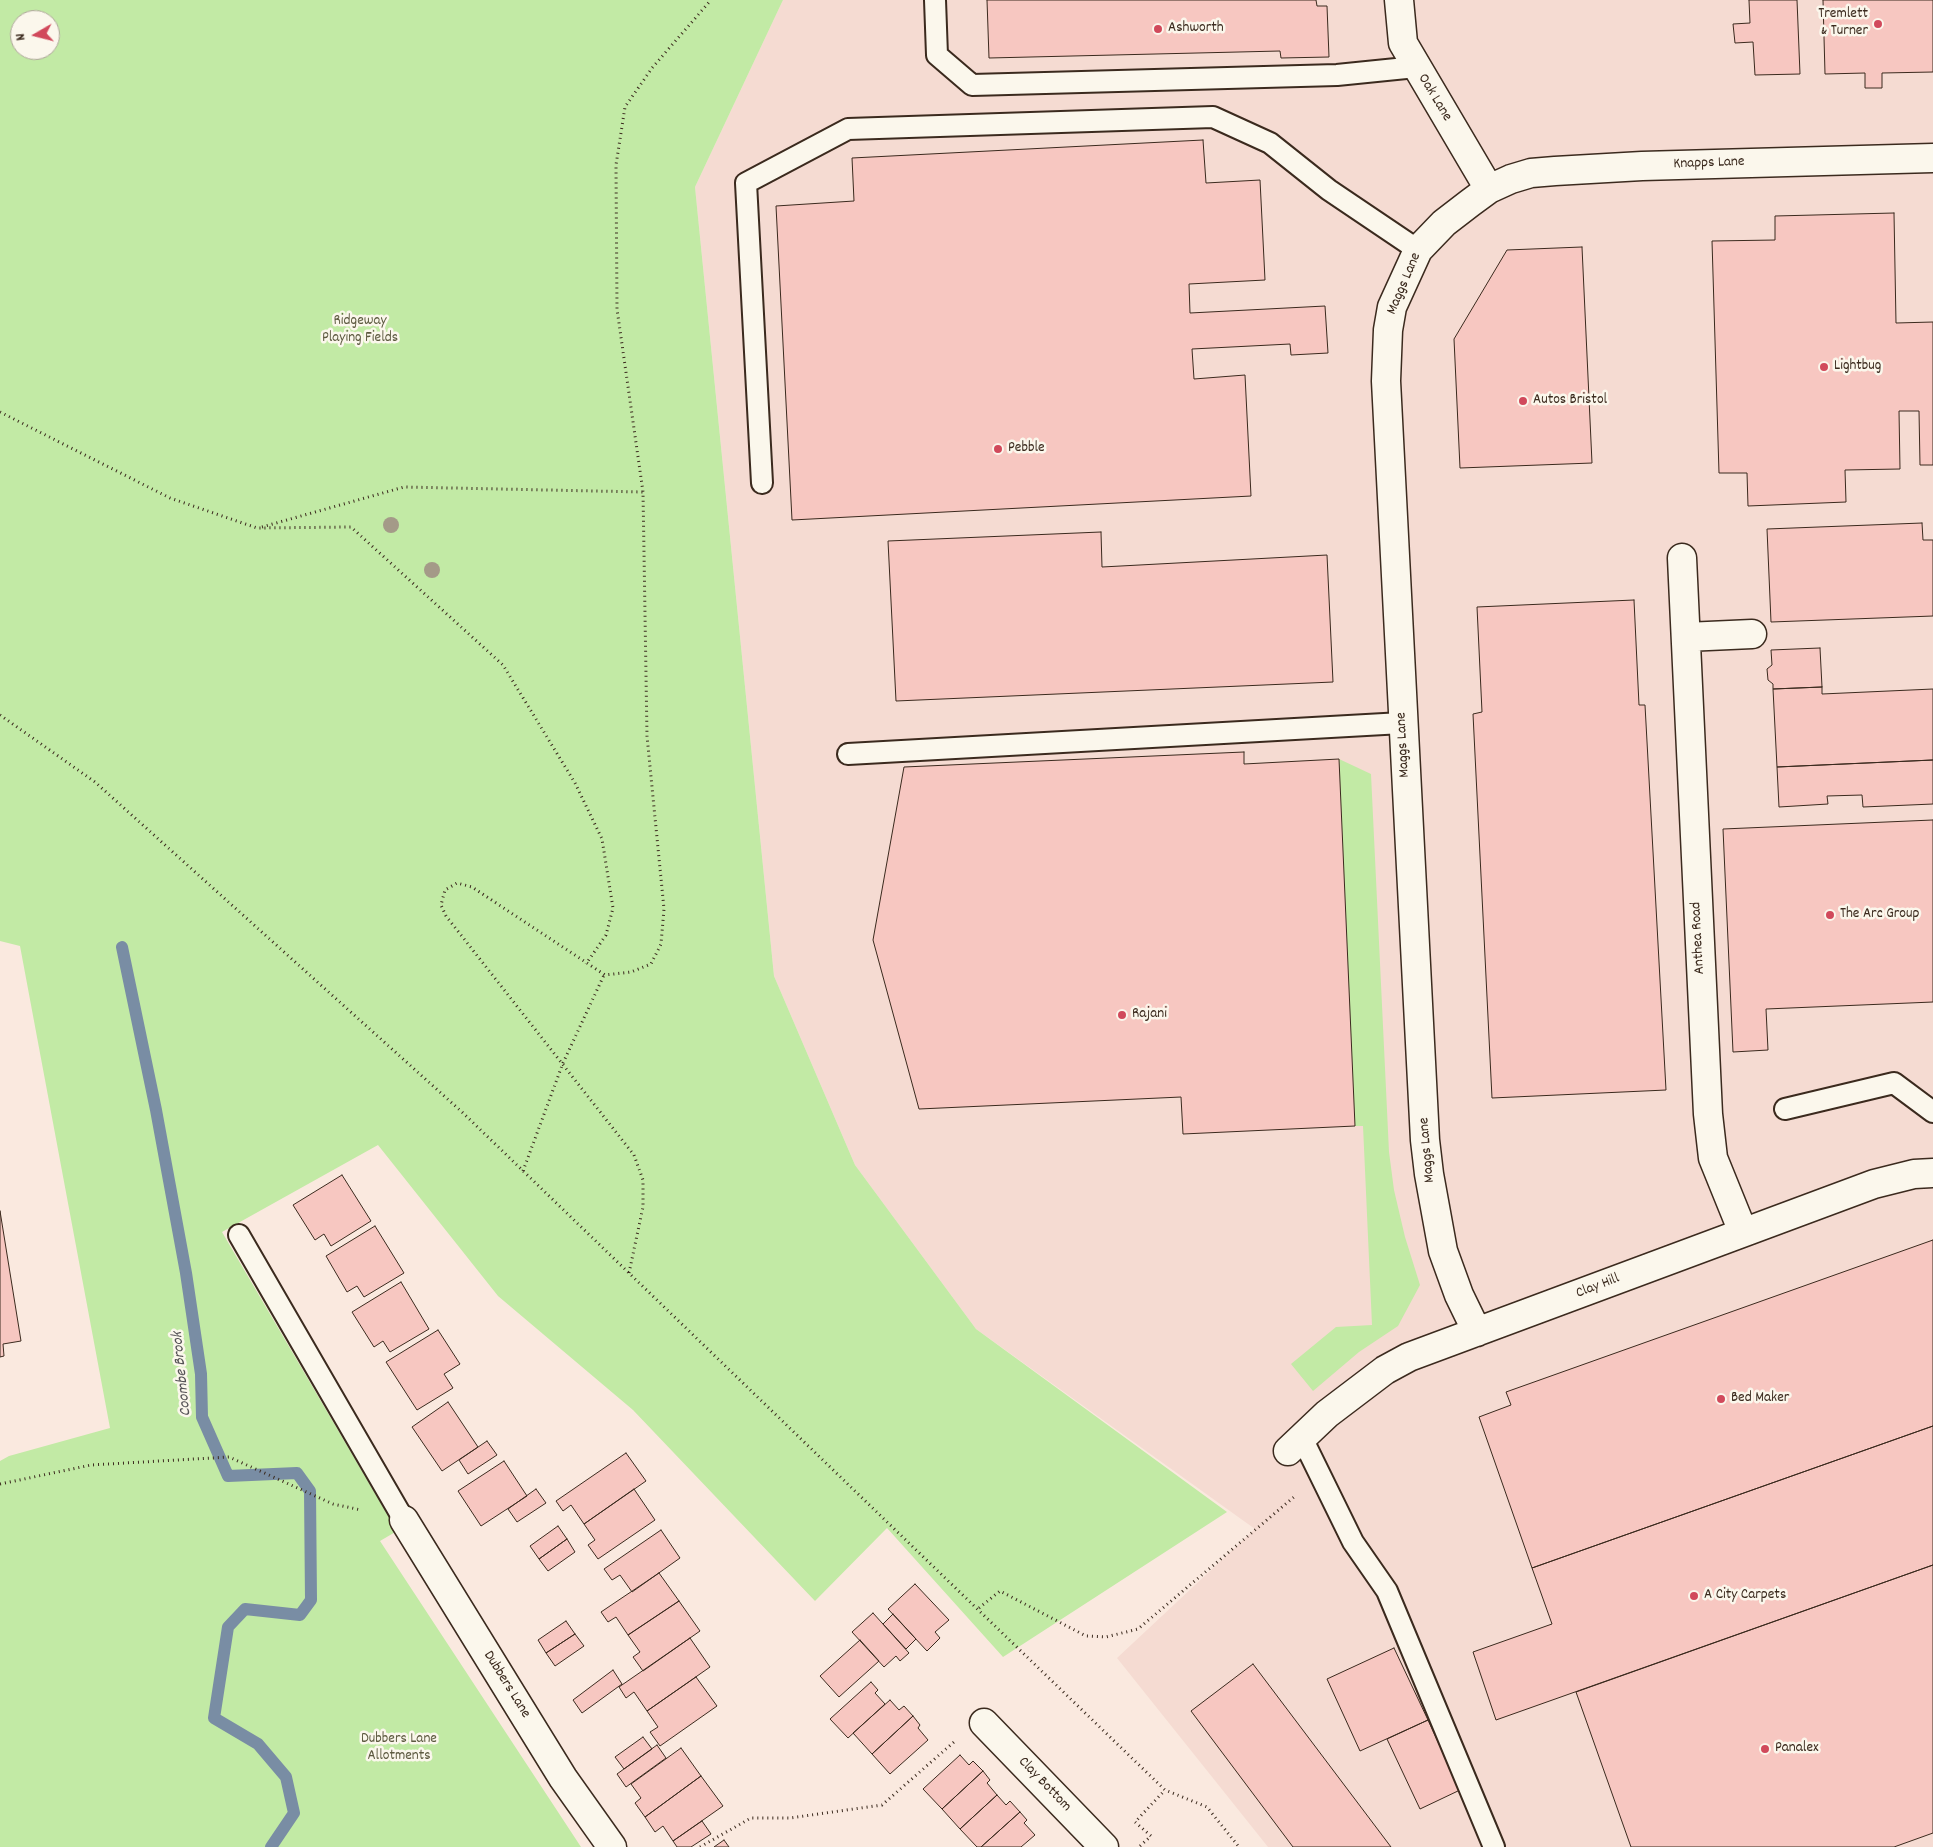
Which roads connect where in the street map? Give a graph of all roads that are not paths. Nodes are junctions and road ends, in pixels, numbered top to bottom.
1 (935, 0) edge
2 (1399, 0) edge
3 (1416, 67) junction
4 (1933, 158) edge
5 (1489, 190) junction
6 (1418, 250) junction
7 (762, 483) dead end
8 (1682, 558) dead end
9 (1752, 634) dead end
10 (1686, 637) junction
11 (1402, 724) junction
12 (848, 754) dead end
13 (1785, 1110) dead end
14 (1933, 1112) edge
15 (1933, 1173) edge
16 (1743, 1232) junction
17 (239, 1235) dead end
18 (1477, 1332) junction
19 (1295, 1444) joint
20 (404, 1520) joint
21 (984, 1723) road end
22 (612, 1847) edge
23 (1104, 1847) edge
24 (1494, 1847) edge

1 - 3 lane
2 - 3 street, Oak Lane
3 - 5 street, Oak Lane
4 - 5 street, Knapps Lane
5 - 6 street, Maggs Lane
6 - 7 lane
6 - 11 street, Maggs Lane
8 - 10 street, Anthea Road
9 - 10 street
10 - 16 street, Anthea Road
11 - 12 lane
11 - 18 street, Maggs Lane
13 - 14 lane
15 - 16 street, Clay Hill
16 - 18 street, Clay Hill
17 - 20 lane
18 - 19 street, Clay Hill
19 - 24 lane
20 - 22 street, Dubbers Lane
21 - 23 street, Clay Bottom

